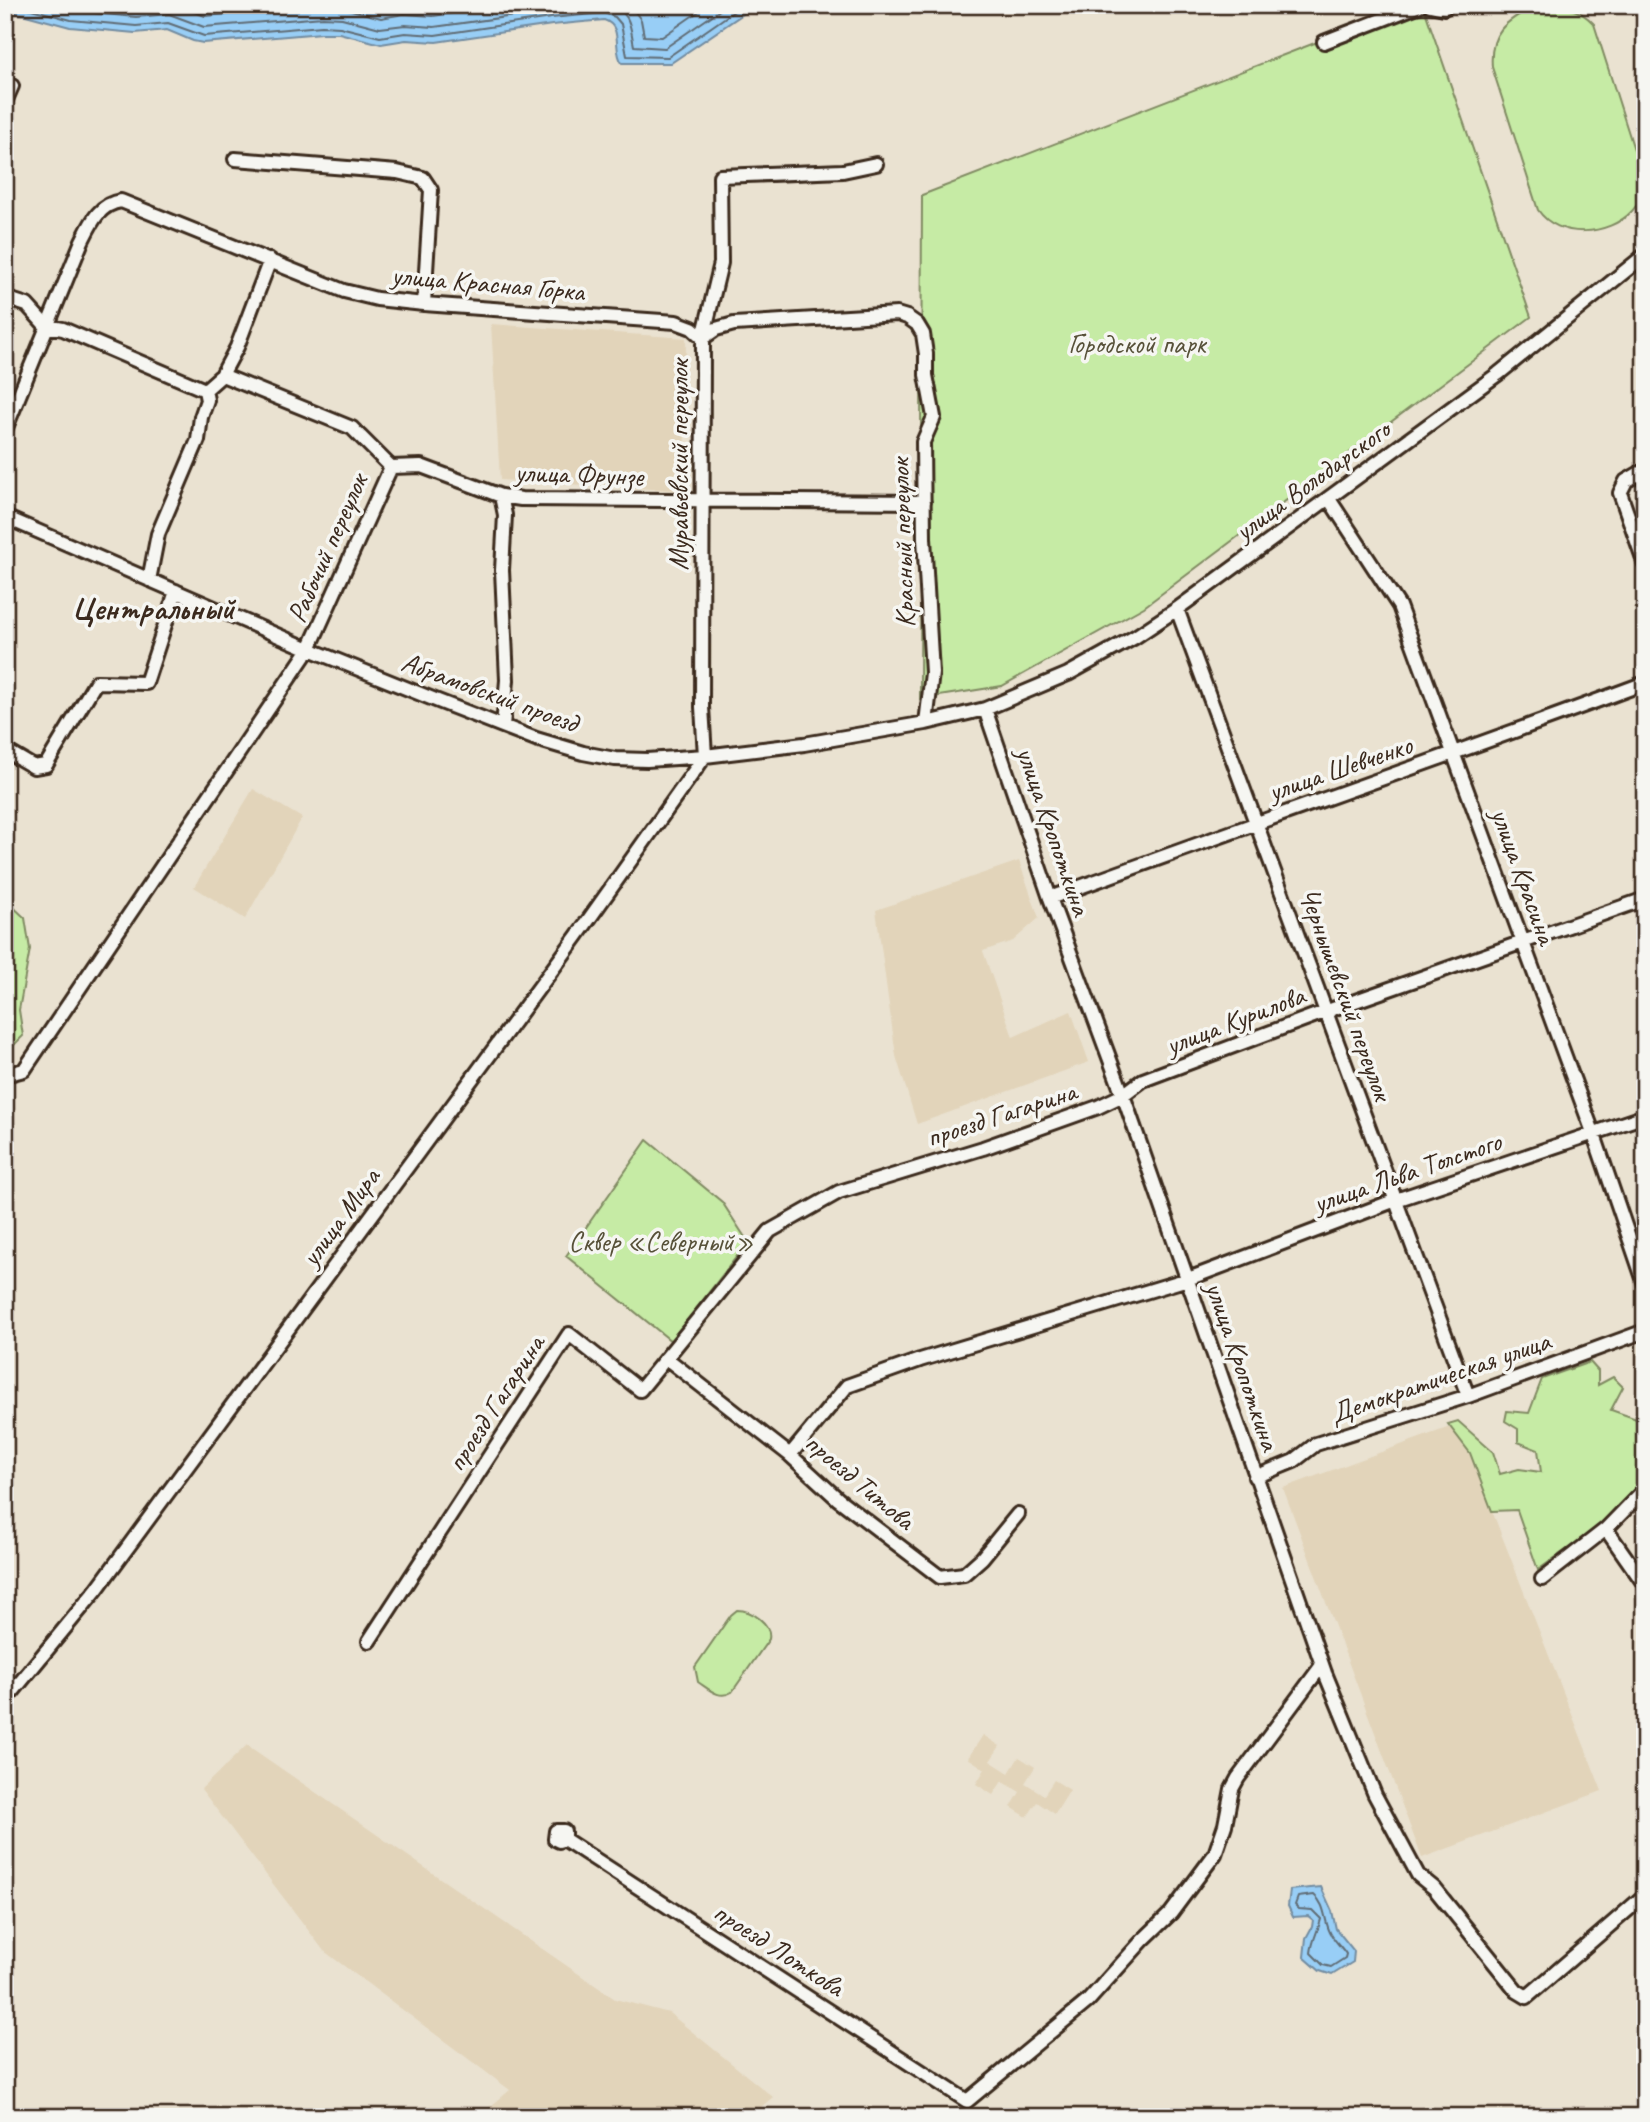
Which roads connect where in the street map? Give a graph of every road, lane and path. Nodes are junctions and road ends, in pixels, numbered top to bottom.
1 (1420, 5) edge
2 (1430, 5) edge
3 (1448, 5) edge
4 (1324, 42) dead end
5 (12, 86) dead end
6 (5, 102) edge
7 (235, 159) dead end
8 (876, 164) dead end
9 (1645, 255) edge
10 (270, 260) junction
11 (5, 298) edge
12 (424, 304) junction
13 (46, 326) junction
14 (703, 338) junction
15 (222, 375) junction
16 (205, 390) junction
17 (5, 430) edge
18 (391, 467) junction
19 (1645, 470) edge
20 (501, 496) junction
21 (1329, 499) junction
22 (703, 502) junction
23 (924, 502) junction
24 (5, 517) edge
25 (1645, 564) edge
26 (149, 580) junction
27 (176, 591) junction
28 (1177, 609) junction
29 (309, 649) junction
30 (1645, 683) edge
31 (985, 709) junction
32 (926, 723) junction
33 (503, 726) junction
34 (5, 750) edge
35 (1454, 755) junction
36 (705, 756) junction
37 (1256, 822) junction
38 (1050, 898) junction
39 (1645, 899) edge
40 (1523, 943) junction
41 (1327, 1011) junction
42 (5, 1075) edge
43 (1123, 1095) junction
44 (1645, 1116) edge
45 (1594, 1135) junction
46 (1396, 1199) junction
47 (1188, 1279) junction
48 (1645, 1284) edge
49 (1645, 1332) edge
50 (666, 1358) junction
51 (1468, 1396) junction
52 (790, 1455) junction
53 (1255, 1477) junction
54 (1645, 1489) edge
55 (1018, 1514) dead end
56 (1606, 1529) junction
57 (1542, 1580) dead end
58 (1645, 1585) edge
59 (369, 1641) dead end
60 (1323, 1669) junction
61 (5, 1701) edge
62 (564, 1839) dead end
63 (1645, 1895) edge

1 - 4 street
2 - 3 street
5 - 6 street
7 - 12 street
8 - 14 street, Муравьевский переулок
9 - 21 street, улица Володарского
10 - 12 street, улица Красная Горка
10 - 13 street, улица Красная Горка
10 - 15 street
11 - 13 street
12 - 14 street, улица Красная Горка
13 - 16 street
13 - 17 street
14 - 22 street, Муравьевский переулок
14 - 23 street, Красный переулок
15 - 16 street
15 - 18 street
16 - 26 street
18 - 20 street, улица Фрунзе
18 - 29 street, Рабочий переулок
19 - 25 street
20 - 22 street, улица Фрунзе
20 - 33 street
21 - 28 street, улица Володарского
21 - 35 street, улица Красина
22 - 23 street, улица Фрунзе
22 - 36 street, Муравьевский переулок
23 - 32 street, Красный переулок
24 - 26 street, Абрамовский проезд
26 - 27 street, Абрамовский проезд
27 - 29 street, Абрамовский проезд
27 - 34 street
28 - 31 street, улица Володарского
28 - 37 street, Чернышевский переулок
29 - 33 street, Абрамовский проезд
29 - 42 street, Рабочий переулок
30 - 35 street, улица Шевченко
31 - 32 street, Абрамовский проезд
31 - 38 street, улица Кропоткина
32 - 36 street, Абрамовский проезд
33 - 36 street, Абрамовский проезд
35 - 37 street, улица Шевченко
35 - 40 street, улица Красина
36 - 61 street, улица Мира
37 - 38 street, улица Шевченко
37 - 41 street, Чернышевский переулок
38 - 43 street, улица Кропоткина
39 - 40 street, улица Курилова
40 - 41 street, улица Курилова
40 - 45 street, улица Красина
41 - 43 street, улица Курилова
41 - 46 street, Чернышевский переулок
43 - 47 street, улица Кропоткина
43 - 50 street, проезд Гагарина
44 - 45 street, улица Льва Толстого
45 - 46 street, улица Льва Толстого
45 - 48 street, улица Красина
46 - 47 street, улица Льва Толстого
46 - 51 street, Чернышевский переулок
47 - 52 street, улица Льва Толстого
47 - 53 street, улица Кропоткина
49 - 51 street, Демократическая улица
50 - 52 street, проезд Титова
50 - 59 street, проезд Гагарина
51 - 53 street, Демократическая улица
52 - 55 street, проезд Титова
53 - 60 street, улица Кропоткина
54 - 56 street
56 - 57 street
56 - 58 street
60 - 62 street, проезд Лоткова
60 - 63 street, улица Кропоткина

